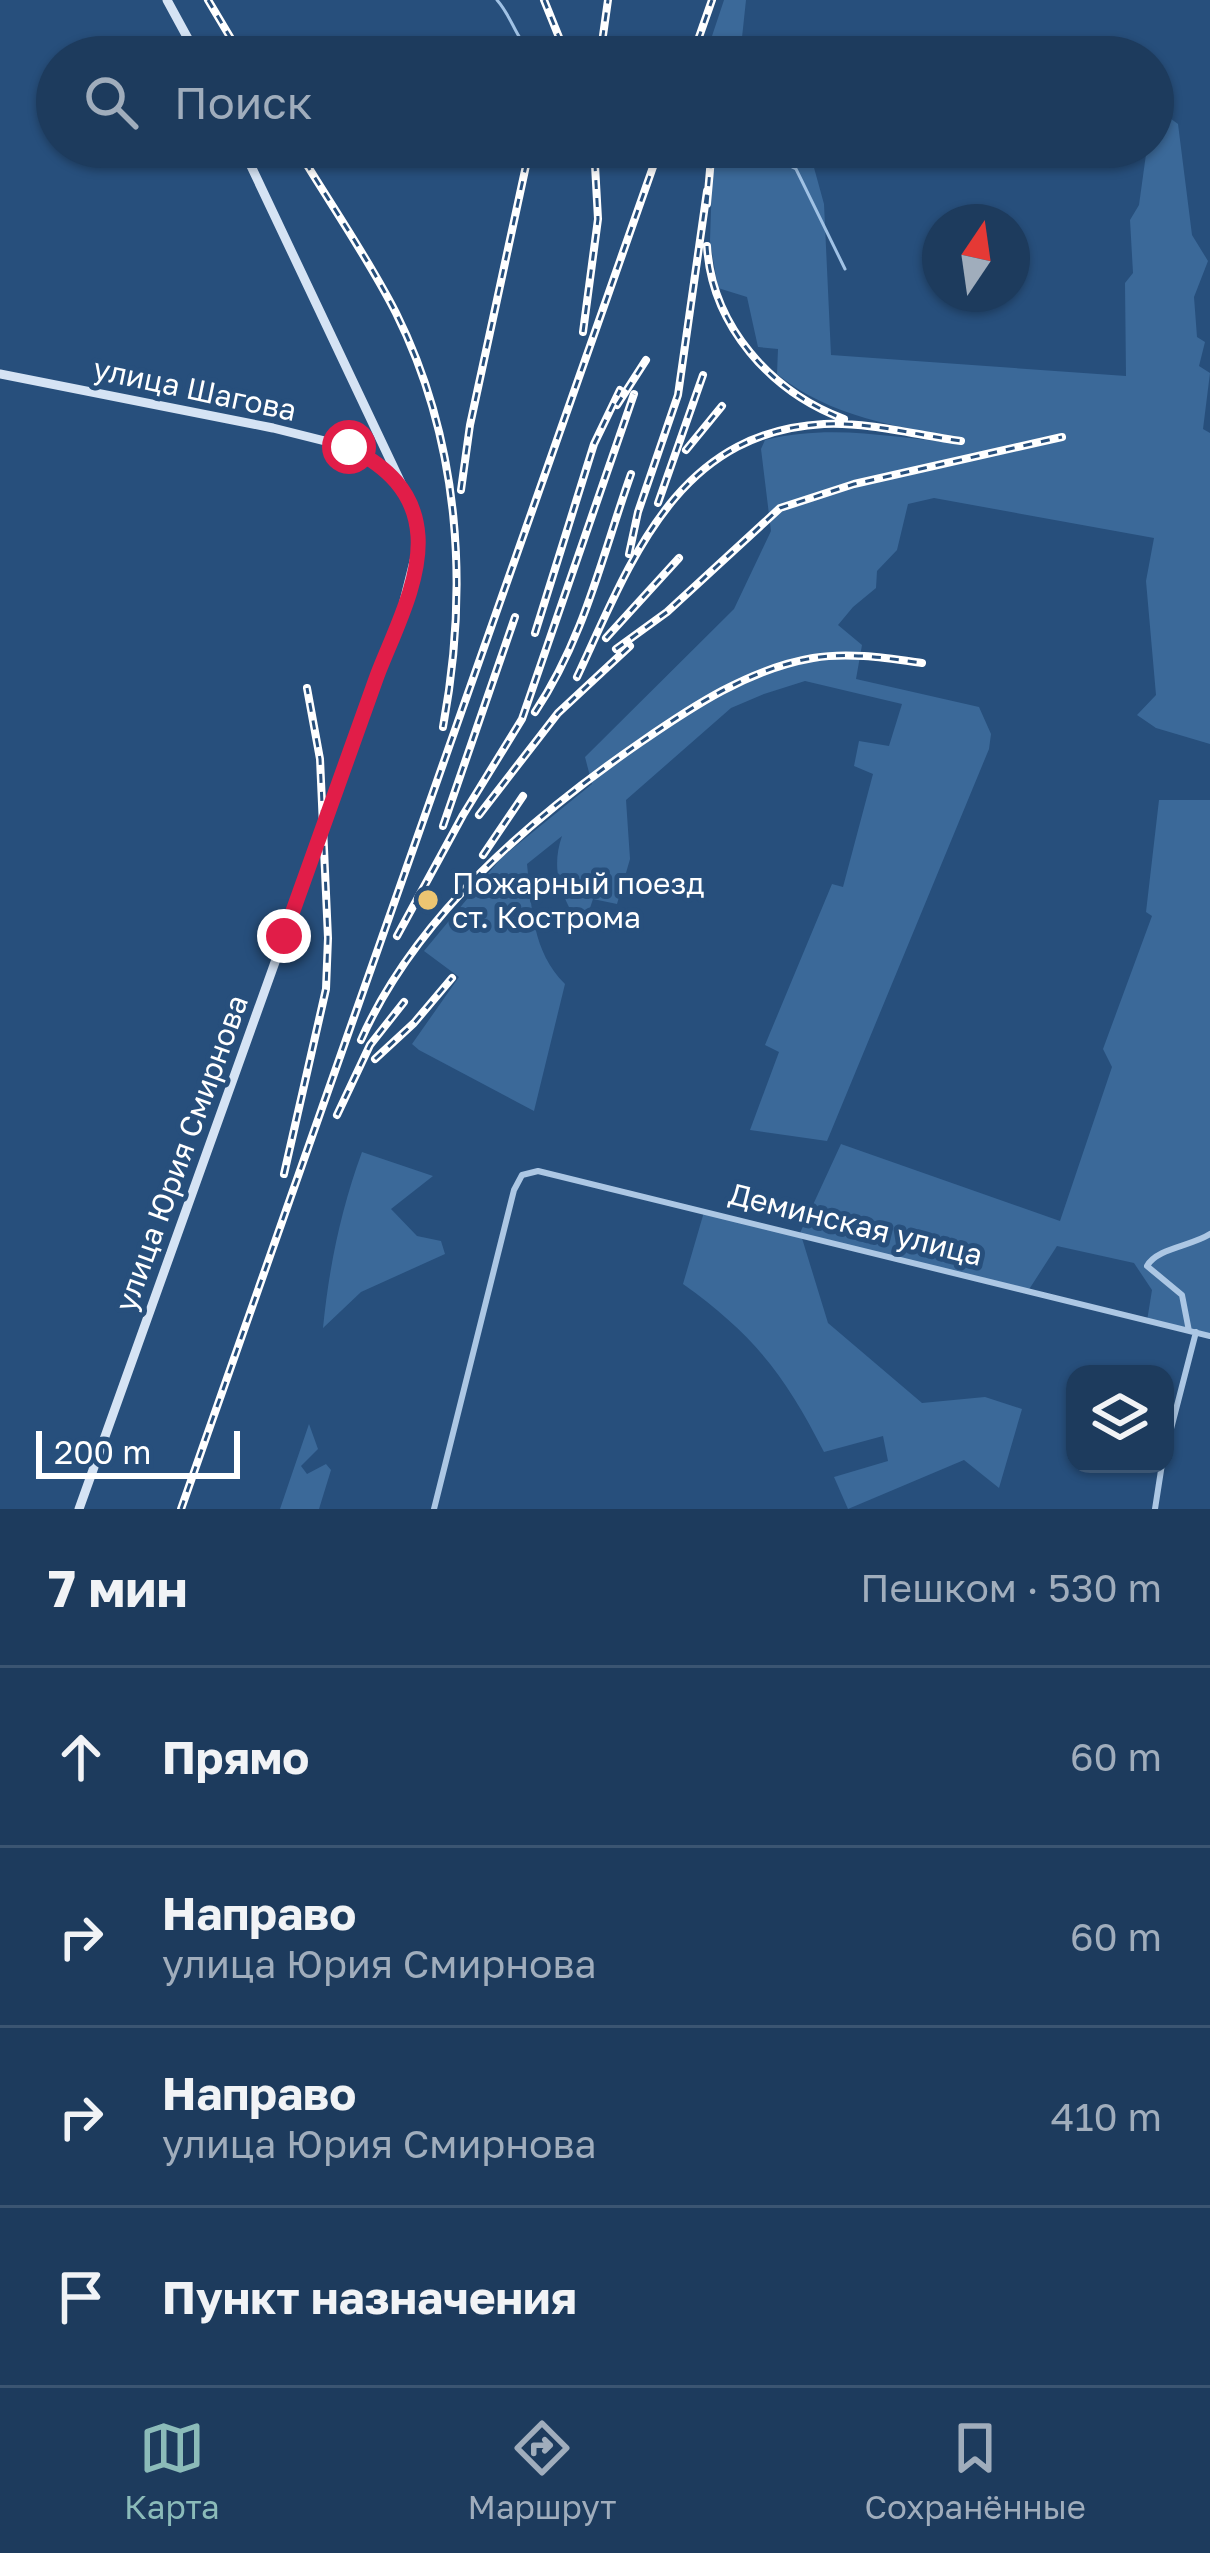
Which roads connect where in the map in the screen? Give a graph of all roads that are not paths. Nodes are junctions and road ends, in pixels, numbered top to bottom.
1 (167, 0) edge
2 (187, 36) edge
3 (252, 168) edge
4 (0, 374) edge
5 (377, 432) junction
6 (349, 447) junction
7 (402, 485) junction
8 (1210, 1234) edge
9 (1192, 1332) junction
10 (1210, 1336) edge
11 (1174, 1412) edge
12 (1161, 1473) edge
13 (79, 1509) edge
14 (434, 1509) edge
15 (1155, 1509) edge

1 - 2 main road
3 - 5 main road, улица Юрия Смирнова
4 - 6 main road, улица Шагова
5 - 6 main road
5 - 7 main road, улица Юрия Смирнова
6 - 7 main road
7 - 13 main road, улица Юрия Смирнова
8 - 9 street
9 - 10 street, Деминская улица
9 - 11 street
9 - 14 street, Деминская улица
12 - 15 street

